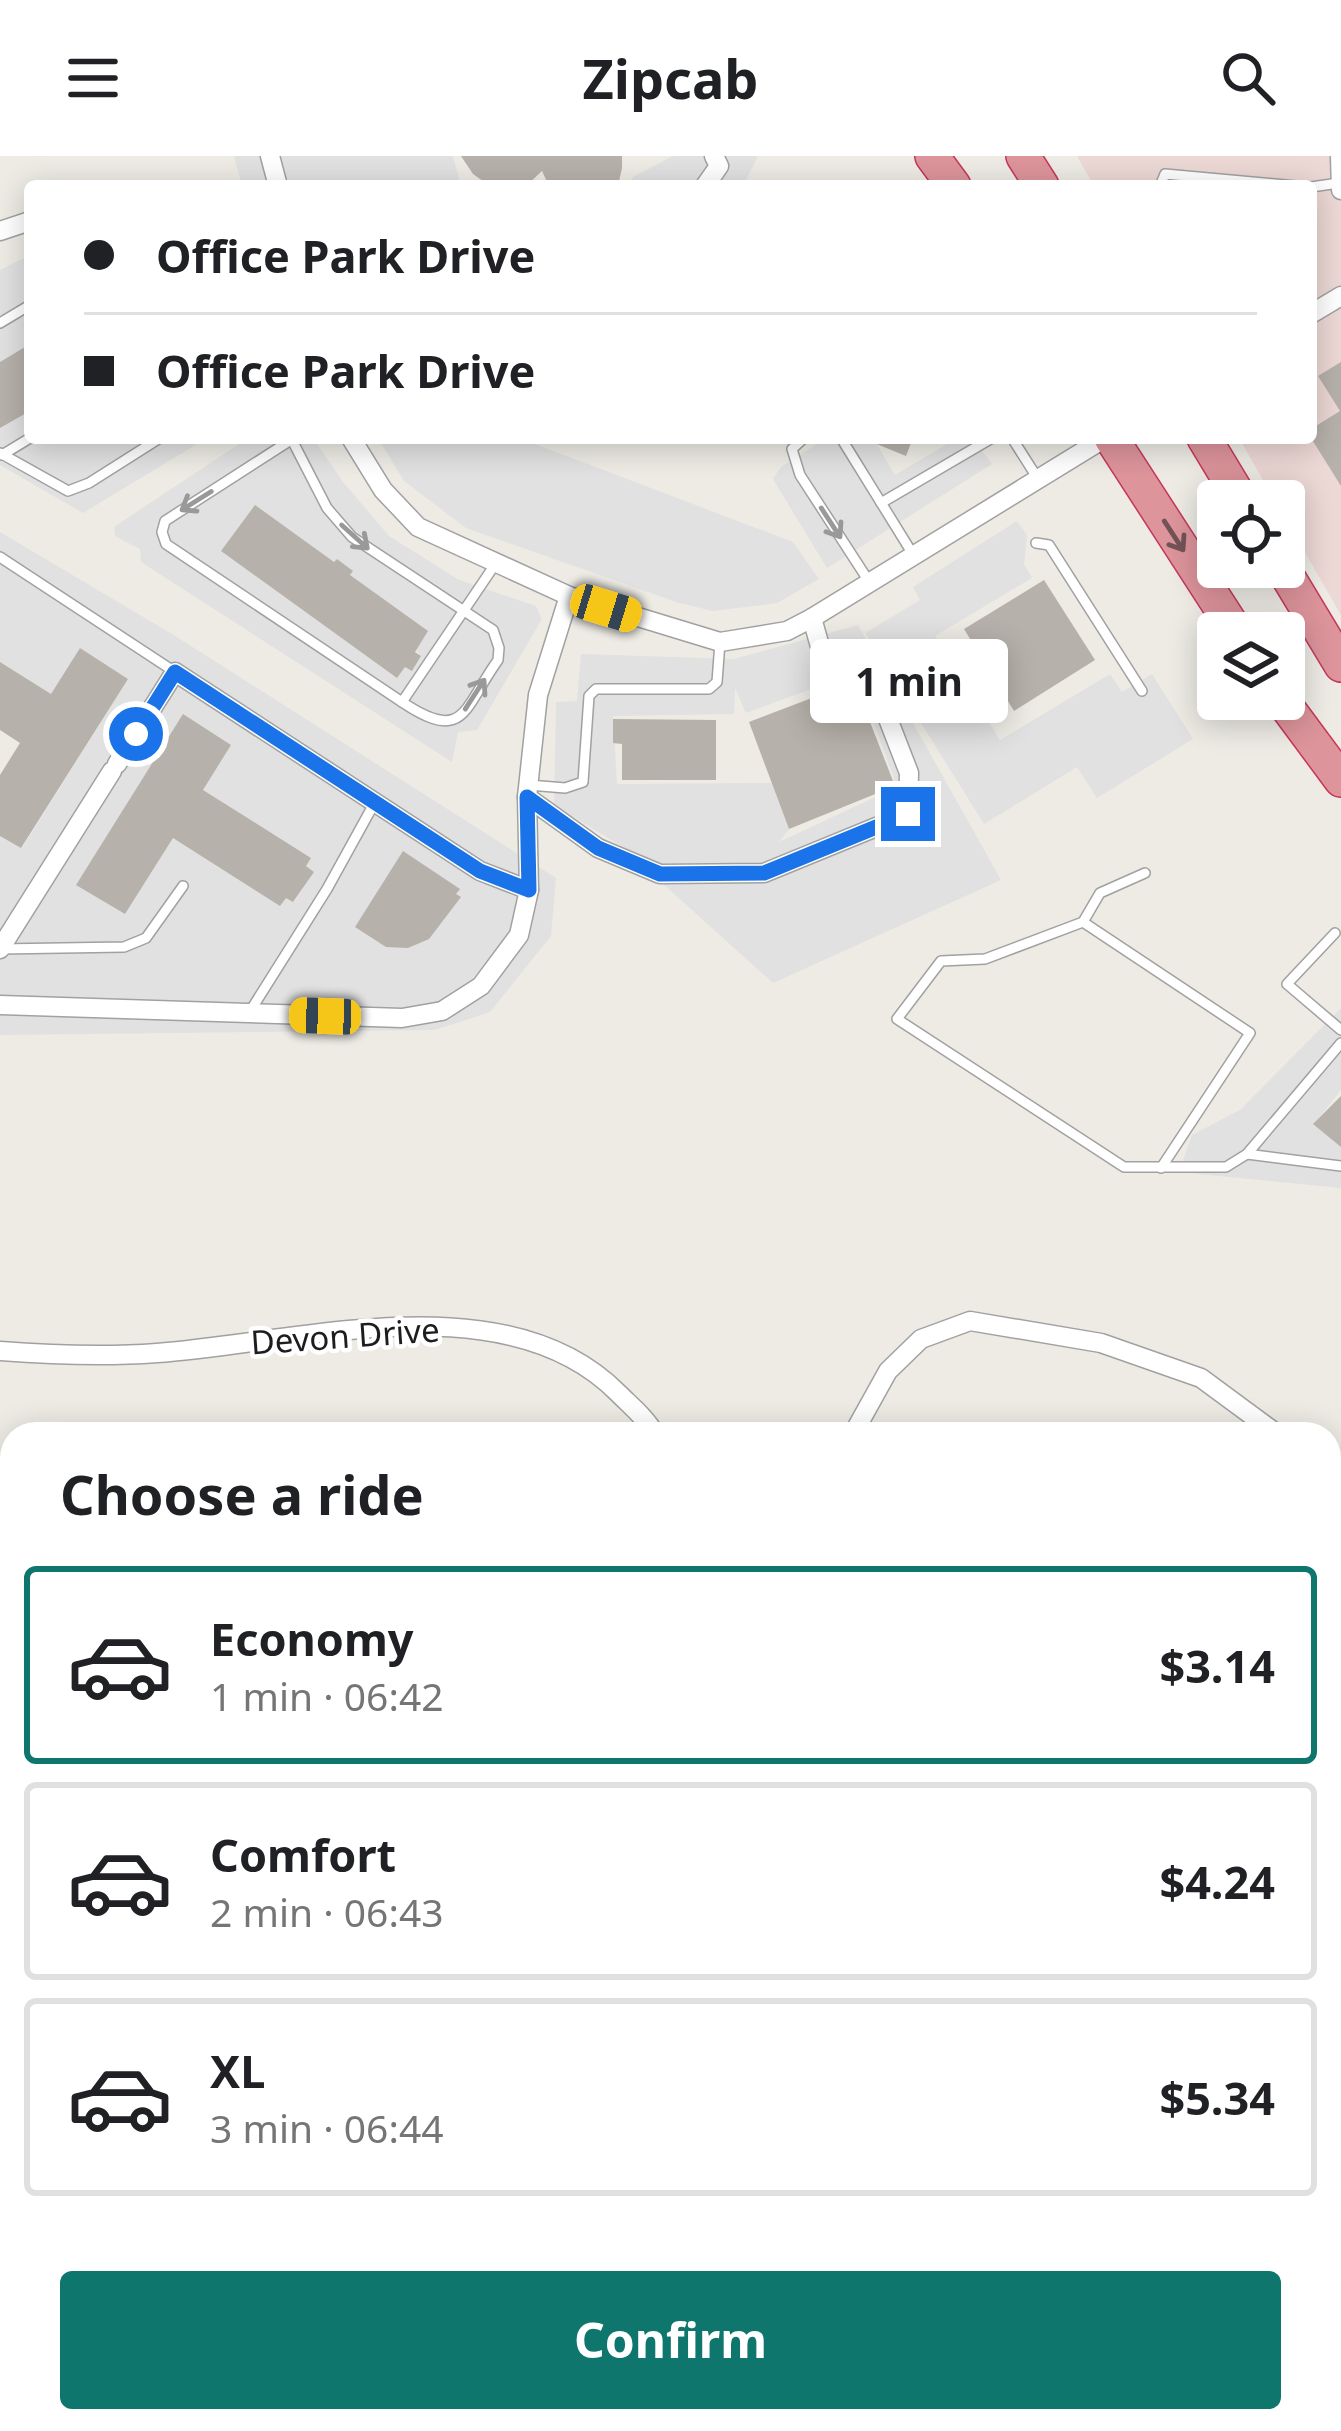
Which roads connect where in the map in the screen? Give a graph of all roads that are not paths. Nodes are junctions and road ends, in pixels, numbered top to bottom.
1 (1340, 156) edge
2 (1163, 180) edge
3 (1231, 180) edge
4 (1340, 186) edge
5 (150, 444) edge
6 (285, 444) edge
7 (295, 444) edge
8 (355, 444) edge
9 (789, 444) edge
10 (797, 444) edge
11 (845, 444) edge
12 (982, 444) edge
13 (1016, 444) edge
14 (1098, 444) edge
15 (1112, 444) edge
16 (1208, 444) edge
17 (792, 449) junction
18 (1, 454) edge
19 (1038, 479) junction
20 (1229, 480) edge
21 (881, 503) junction
22 (1036, 543) dead end
23 (914, 556) junction
24 (0, 557) edge
25 (496, 563) junction
26 (870, 583) junction
27 (1295, 588) edge
28 (568, 596) junction
29 (1223, 612) edge
30 (464, 614) junction
31 (812, 618) junction
32 (720, 642) junction
33 (1341, 665) edge
34 (175, 672) junction
35 (1142, 691) dead end
36 (402, 702) junction
37 (1297, 720) edge
38 (1341, 780) edge
39 (528, 791) junction
40 (374, 802) junction
41 (1145, 873) dead end
42 (183, 886) dead end
43 (529, 890) junction
44 (1083, 922) junction
45 (1335, 933) dead end
46 (0, 949) edge
47 (0, 1005) edge
48 (249, 1013) junction
49 (1341, 1030) edge
50 (1341, 1043) edge
51 (1247, 1154) junction
52 (1341, 1166) edge
53 (1161, 1168) junction
54 (0, 1351) edge
55 (644, 1422) edge
56 (860, 1422) edge
57 (1261, 1422) edge

1 - 4 street
2 - 3 lane
5 - 18 lane
6 -> 36 lane
7 -> 30 lane
8 - 25 street
9 - 17 lane
10 - 17 lane
11 - 21 lane
12 - 21 lane
13 - 19 lane
14 - 19 street
15 -> 29 highway
16 - 20 highway
17 -> 26 lane
19 - 23 street
21 - 23 lane
22 - 35 lane
23 - 26 street
24 - 34 lane
25 - 28 street
25 - 30 lane
26 - 31 street
27 - 33 highway
28 - 32 street
28 - 39 street
30 - 36 lane
36 -> 30 lane
31 - 32 street
31 - 39 street
32 - 39 lane
34 - 40 street
34 - 46 street
37 - 38 highway
39 - 43 street
40 - 43 street
40 - 48 lane
41 - 44 lane
42 - 46 lane
43 - 48 street
44 - 53 lane
44 - 53 lane
45 - 49 lane
47 - 48 street
50 - 51 lane
51 - 52 lane
51 - 53 lane
54 - 55 street, Devon Drive
56 - 57 street

